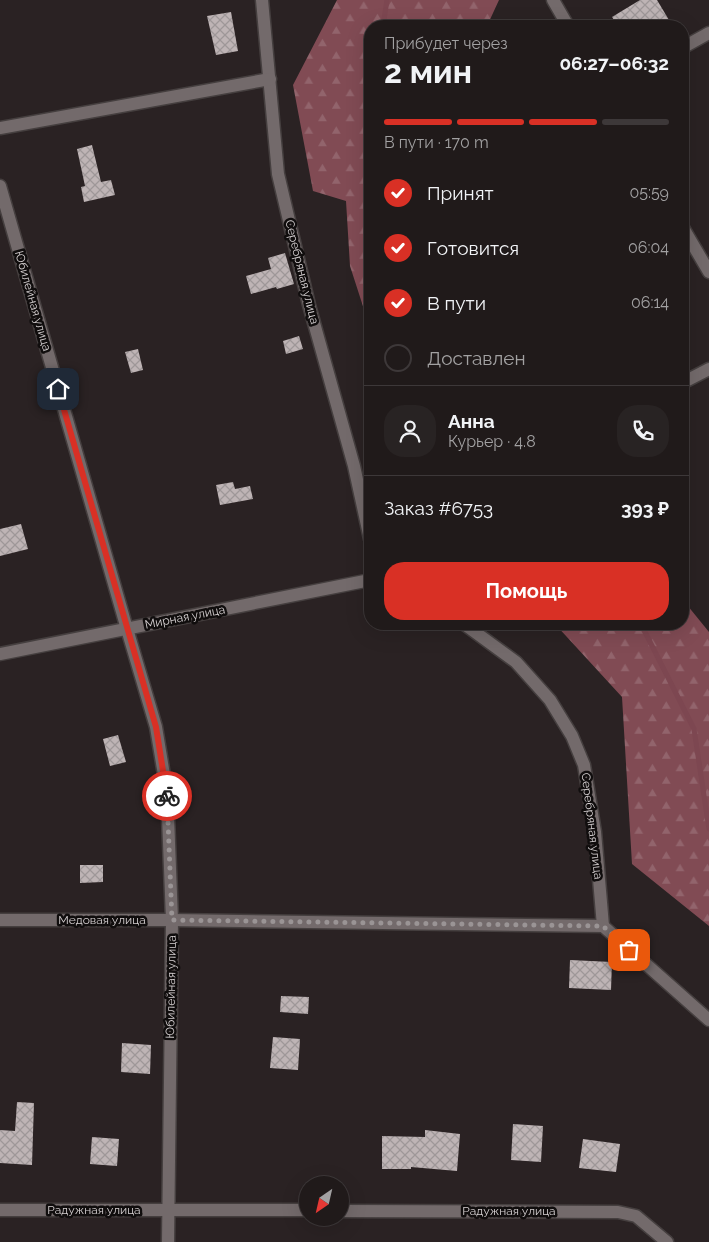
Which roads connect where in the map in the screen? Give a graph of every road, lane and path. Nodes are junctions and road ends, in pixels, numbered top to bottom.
1 (262, 0) edge
2 (553, 0) edge
3 (565, 20) edge
4 (709, 33) edge
5 (689, 44) edge
6 (270, 79) junction
7 (0, 128) edge
8 (0, 186) edge
9 (689, 238) edge
10 (709, 272) edge
11 (709, 369) edge
12 (689, 379) edge
13 (364, 512) edge
14 (364, 581) edge
15 (126, 629) junction
16 (472, 630) edge
17 (0, 654) edge
18 (0, 920) edge
19 (172, 920) junction
20 (603, 926) junction
21 (709, 1020) edge
22 (0, 1210) edge
23 (168, 1210) junction
24 (299, 1210) edge
25 (349, 1211) edge
26 (168, 1242) edge
27 (667, 1242) edge

1 - 6 street, Серебряная улица
2 - 3 street
4 - 5 street
6 - 7 street
6 - 13 street, Серебряная улица
8 - 15 street, Юбилейная улица
9 - 10 street
11 - 12 street
14 - 15 street, Мирная улица
15 - 17 street, Мирная улица
15 - 19 street, Юбилейная улица
16 - 20 street, Серебряная улица
18 - 19 street, Медовая улица
19 - 20 street, Медовая улица
19 - 23 street, Юбилейная улица
20 - 21 street
22 - 23 street, Радужная улица
23 - 24 street, Радужная улица
23 - 26 street, Юбилейная улица
25 - 27 street, Радужная улица

